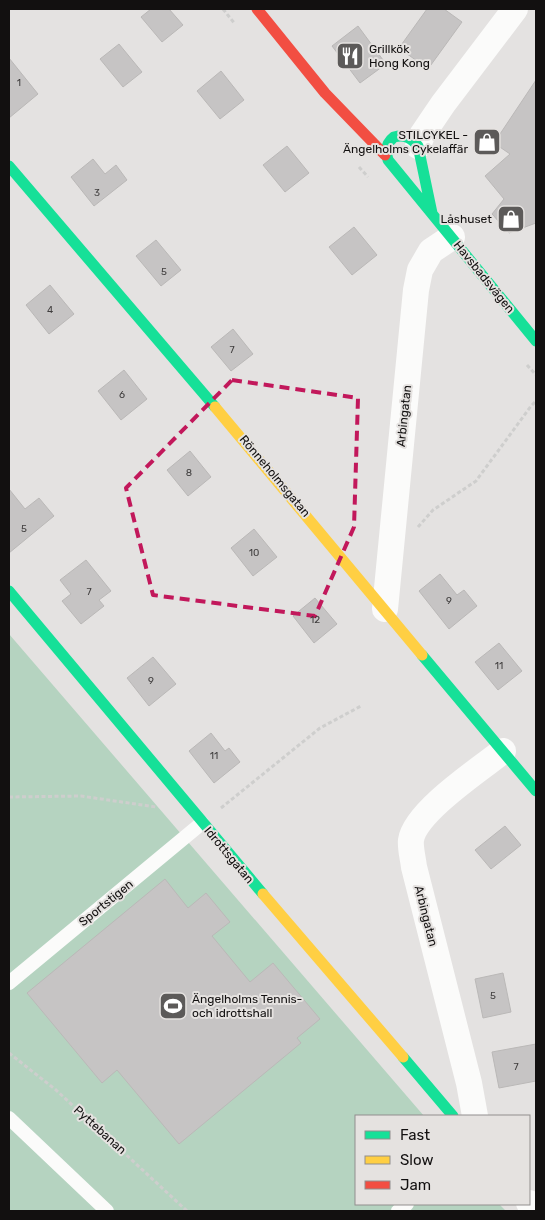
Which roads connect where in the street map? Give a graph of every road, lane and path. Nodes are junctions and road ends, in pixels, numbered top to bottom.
1 (258, 9) edge
2 (514, 9) edge
3 (325, 94) junction
4 (367, 119) dead end
5 (407, 147) junction
6 (388, 160) junction
7 (9, 166) edge
8 (432, 213) junction
9 (452, 237) junction
10 (536, 341) edge
11 (536, 402) edge
12 (417, 529) dead end
13 (9, 591) edge
14 (386, 609) junction
15 (361, 706) dead end
16 (502, 751) junction
17 (536, 791) edge
18 (9, 797) edge
19 (198, 818) junction
20 (9, 983) edge
21 (9, 1053) edge
22 (452, 1115) edge
23 (474, 1115) edge
24 (9, 1118) edge
25 (107, 1211) edge
26 (187, 1211) edge

1 - 3 street, Havsbadsvägen
2 - 5 street
3 - 4 street, Havsbadsvägen
3 - 6 street, Havsbadsvägen
5 - 6 street
5 - 6 street
5 - 8 street, Havsbadsvägen
6 - 8 street, Havsbadsvägen
7 - 14 street, Rönneholmsgatan
8 - 9 street, Havsbadsvägen
9 - 10 street, Havsbadsvägen
9 - 14 street, Arbingatan
11 - 12 path
13 - 19 street, Idrottsgatan
14 - 16 street, Rönneholmsgatan
15 - 19 path
16 - 17 street, Rönneholmsgatan
16 - 23 street, Arbingatan
18 - 19 path
19 - 20 lane, Sportstigen
19 - 22 street, Idrottsgatan
21 - 26 path, Pyttebanan
24 - 25 lane

